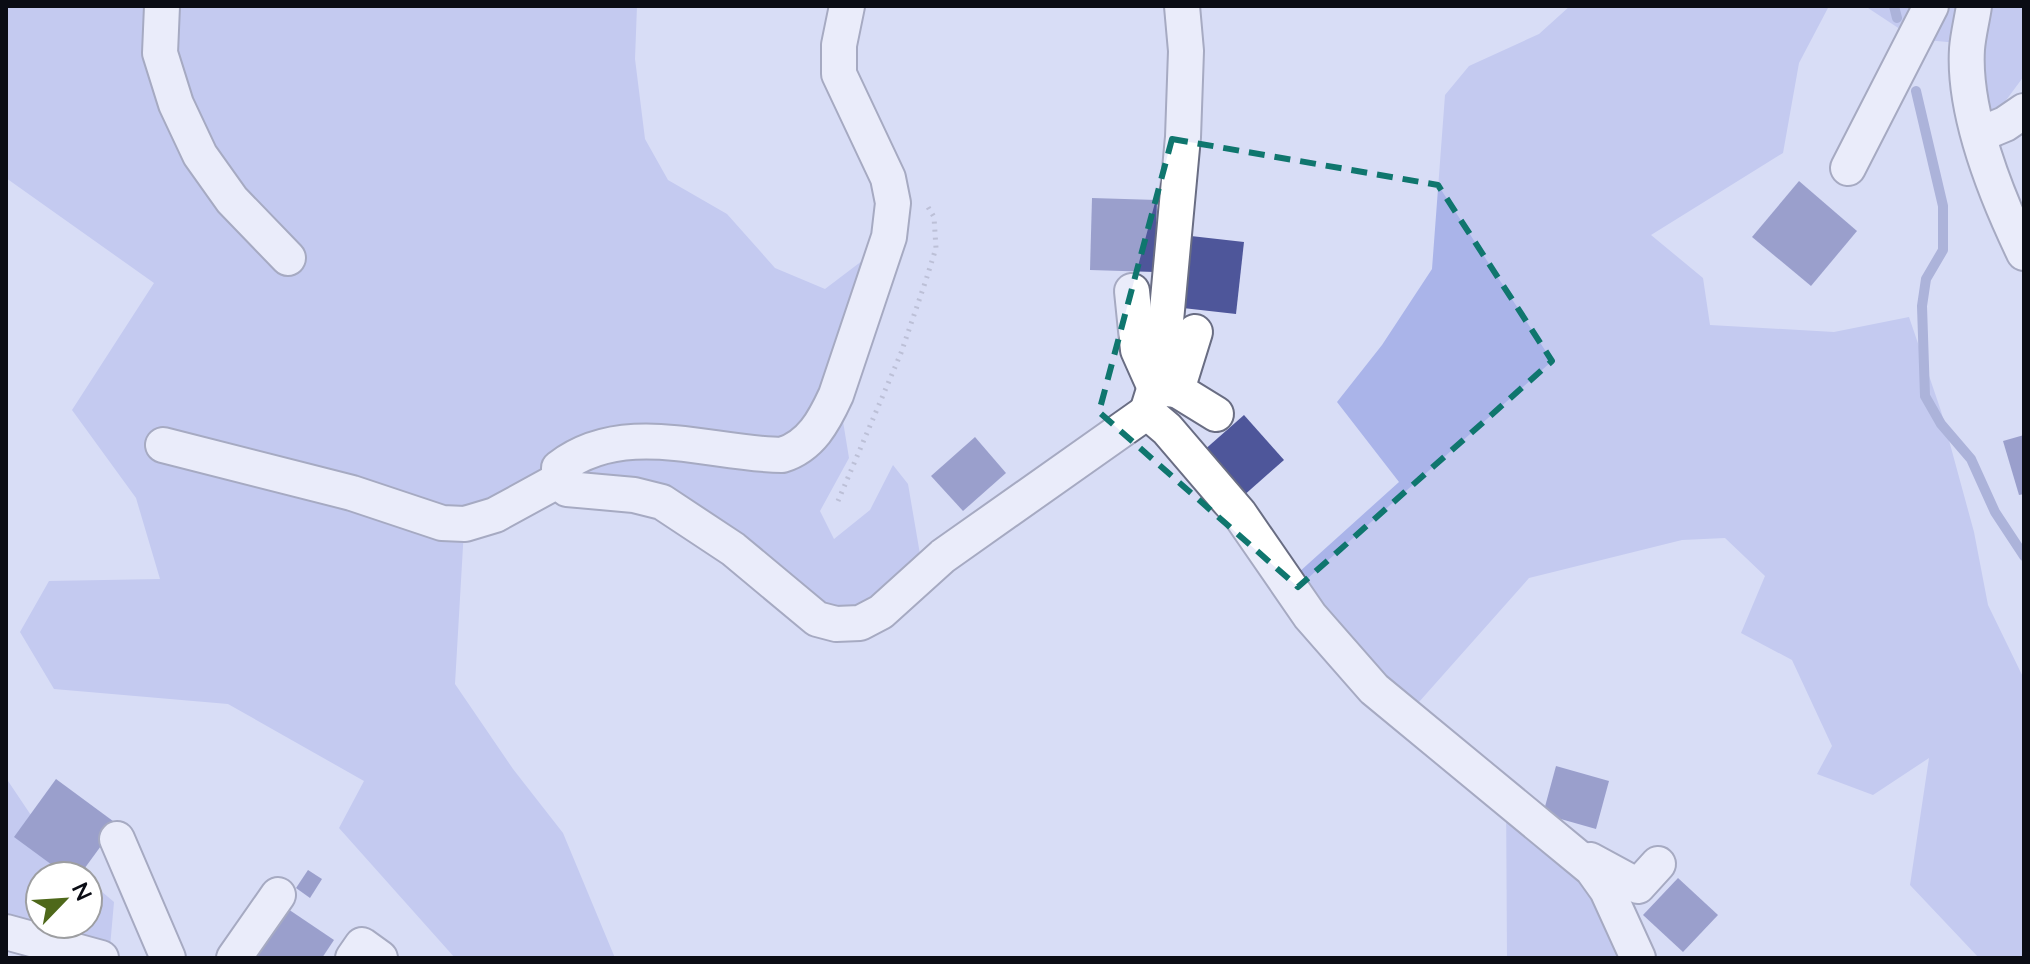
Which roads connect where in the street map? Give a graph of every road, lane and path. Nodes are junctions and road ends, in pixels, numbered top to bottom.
1 (162, 6) edge
2 (847, 6) edge
3 (1182, 6) edge
4 (1931, 6) edge
5 (1974, 6) edge
6 (2024, 111) edge
7 (1981, 134) junction
8 (1848, 168) dead end
9 (888, 178) junction
10 (2024, 253) edge
11 (288, 258) dead end
12 (1132, 291) dead end
13 (1195, 332) dead end
14 (1160, 397) junction
15 (1216, 414) dead end
16 (163, 445) dead end
17 (1014, 478) dead end
18 (559, 480) junction
19 (838, 501) dead end
20 (932, 566) junction
21 (1476, 776) junction
22 (1535, 793) dead end
23 (117, 839) dead end
24 (1573, 851) junction
25 (1658, 864) dead end
26 (278, 895) dead end
27 (6, 932) edge
28 (101, 958) edge
29 (168, 958) edge
30 (234, 958) edge
31 (353, 958) edge
32 (380, 958) edge
33 (1638, 958) edge

1 - 11 street
2 - 9 street
3 - 14 street
4 - 8 street
5 - 7 street
6 - 7 street
7 - 10 street
9 - 18 street
9 - 19 path
12 - 14 street
13 - 14 street
14 - 15 street
14 - 20 street
14 - 21 street
16 - 18 street
17 - 20 street
18 - 20 street
21 - 22 street
21 - 24 street
23 - 29 street
24 - 25 street
24 - 33 street
26 - 30 street
27 - 28 street
31 - 32 street

